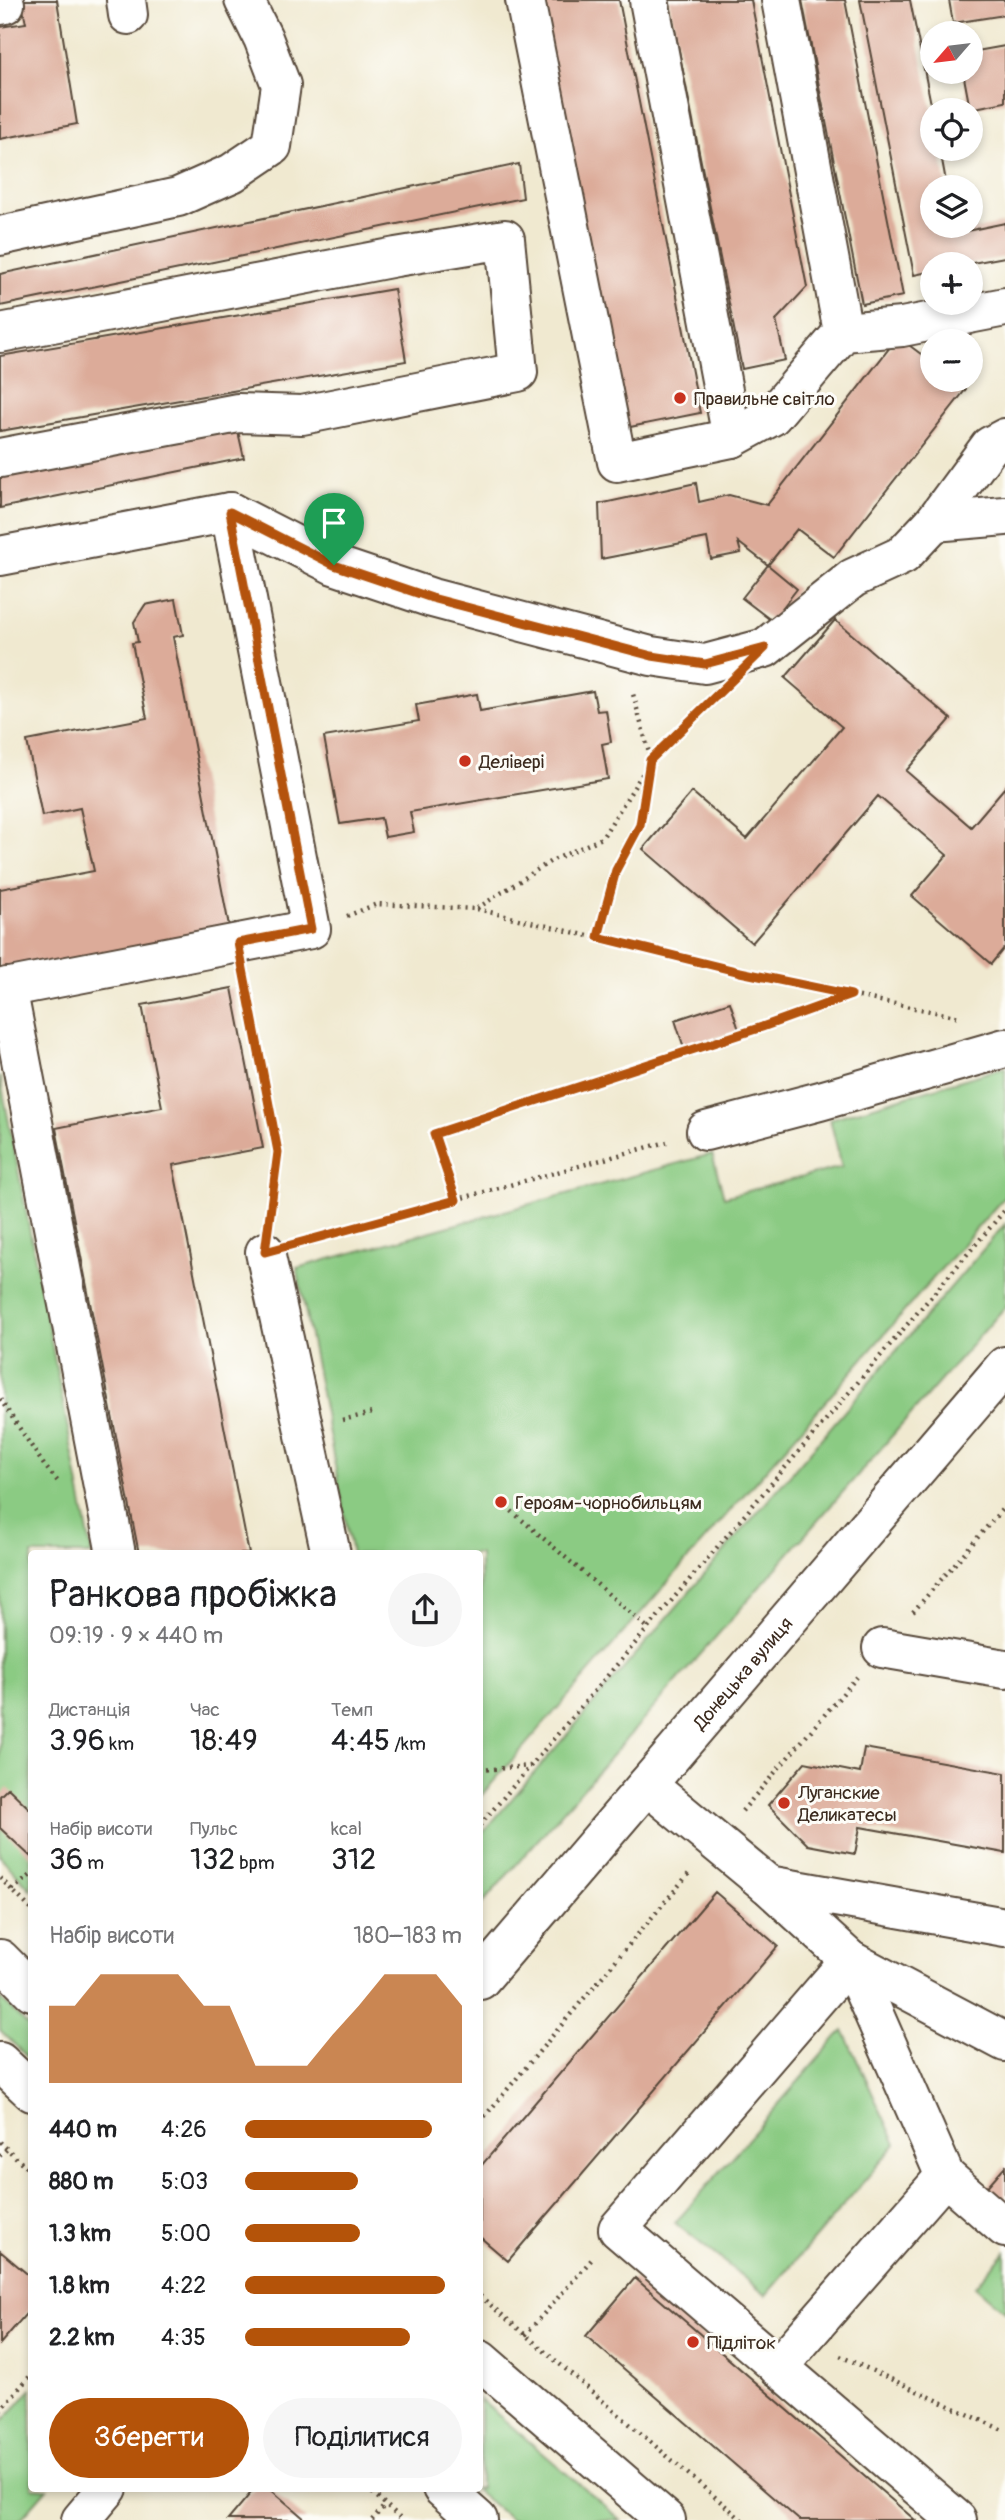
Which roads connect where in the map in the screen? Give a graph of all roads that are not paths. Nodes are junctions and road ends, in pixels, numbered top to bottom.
1 (244, 0) edge
2 (525, 0) edge
3 (649, 0) edge
4 (781, 0) edge
5 (0, 236) edge
6 (1005, 307) edge
7 (843, 332) junction
8 (0, 333) edge
9 (732, 438) junction
10 (1005, 438) edge
11 (0, 458) edge
12 (230, 512) junction
13 (1005, 516) edge
14 (934, 522) junction
15 (0, 556) edge
16 (4, 988) edge
17 (1005, 1048) edge
18 (706, 1131) road end
19 (265, 1252) road end
20 (1005, 1366) edge
21 (113, 1538) edge
22 (330, 1550) edge
23 (882, 1648) road end
24 (1005, 1669) edge
25 (647, 1785) junction
26 (768, 1885) junction
27 (1005, 1927) edge
28 (0, 1959) edge
29 (850, 1960) junction
30 (483, 1968) edge
31 (28, 1987) edge
32 (1005, 2042) edge
33 (0, 2062) edge
34 (28, 2088) edge
35 (945, 2176) junction
36 (1005, 2228) edge
37 (483, 2363) edge
38 (778, 2367) junction
39 (105, 2492) edge
40 (446, 2492) edge
41 (81, 2520) edge
42 (478, 2520) edge
43 (666, 2520) edge
44 (957, 2520) edge

1 - 5 street
2 - 9 street
3 - 9 street
4 - 7 street
6 - 7 street
7 - 9 street
8 - 11 street
10 - 14 street
12 - 14 street
12 - 15 street
12 - 16 street
13 - 14 street
16 - 21 street
17 - 18 street
19 - 22 street
20 - 25 street, Донецька вулиця
23 - 24 street
25 - 26 street
25 - 30 street, Донецька вулиця
26 - 27 street
26 - 29 street
28 - 31 street
29 - 32 street
29 - 35 street
29 - 38 street
33 - 34 street
35 - 36 street
35 - 38 street
37 - 43 street
38 - 44 street
39 - 41 street
40 - 42 street

